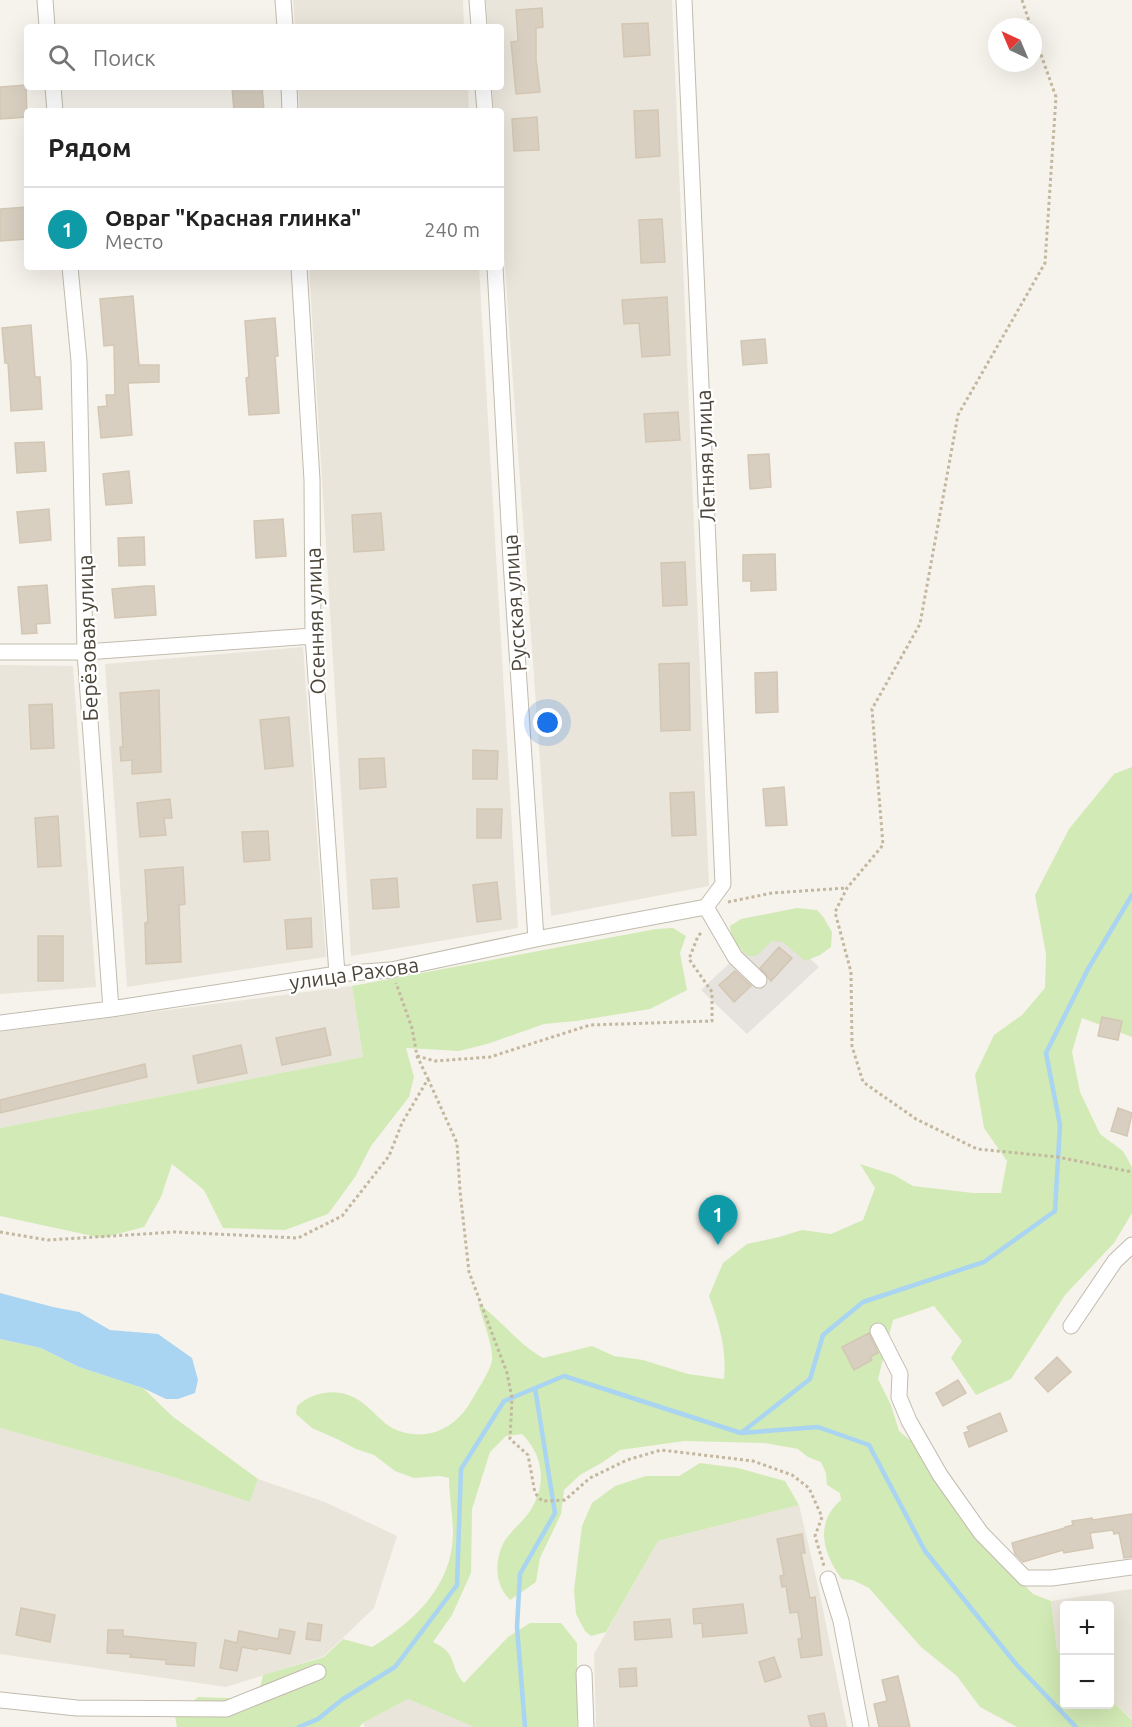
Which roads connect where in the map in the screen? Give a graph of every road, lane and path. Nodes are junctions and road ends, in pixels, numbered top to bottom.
1 (45, 0) edge
2 (283, 0) edge
3 (477, 0) edge
4 (684, 0) edge
5 (1022, 0) edge
6 (1028, 18) edge
7 (47, 24) edge
8 (285, 24) edge
9 (479, 24) edge
10 (1042, 57) edge
11 (53, 90) edge
12 (288, 90) edge
13 (483, 90) edge
14 (55, 108) edge
15 (290, 108) edge
16 (485, 108) edge
17 (70, 270) edge
18 (299, 270) edge
19 (495, 270) edge
20 (313, 636) junction
21 (0, 652) edge
22 (85, 652) junction
23 (847, 888) junction
24 (710, 913) junction
25 (536, 939) junction
26 (391, 970) junction
27 (337, 974) junction
28 (759, 980) dead end
29 (111, 1009) junction
30 (0, 1023) edge
31 (417, 1056) junction
32 (428, 1079) junction
33 (1132, 1172) edge
34 (0, 1232) edge
35 (1132, 1245) edge
36 (1071, 1326) dead end
37 (878, 1331) dead end
38 (1132, 1567) edge
39 (828, 1579) joint
40 (318, 1672) dead end
41 (584, 1673) dead end
42 (0, 1700) edge
43 (586, 1727) edge
44 (861, 1727) edge

1 - 7 street
2 - 8 street
3 - 9 street
4 - 24 street, Летняя улица
5 - 6 path
10 - 23 path
11 - 14 street
12 - 15 street
13 - 16 street
17 - 22 street, Берёзовая улица
18 - 20 street, Осенняя улица
19 - 25 street, Русская улица
20 - 22 street
20 - 27 street, Осенняя улица
21 - 22 street
22 - 29 street, Берёзовая улица
23 - 24 path
23 - 33 path
24 - 25 street, улица Рахова
24 - 28 street
24 - 31 path
25 - 26 street, улица Рахова
26 - 27 street, улица Рахова
26 - 31 path
27 - 29 street, улица Рахова
29 - 30 street, улица Рахова
31 - 32 path
32 - 34 path
32 - 39 path
35 - 36 street
37 - 38 street
39 - 44 street
40 - 42 street
41 - 43 street

